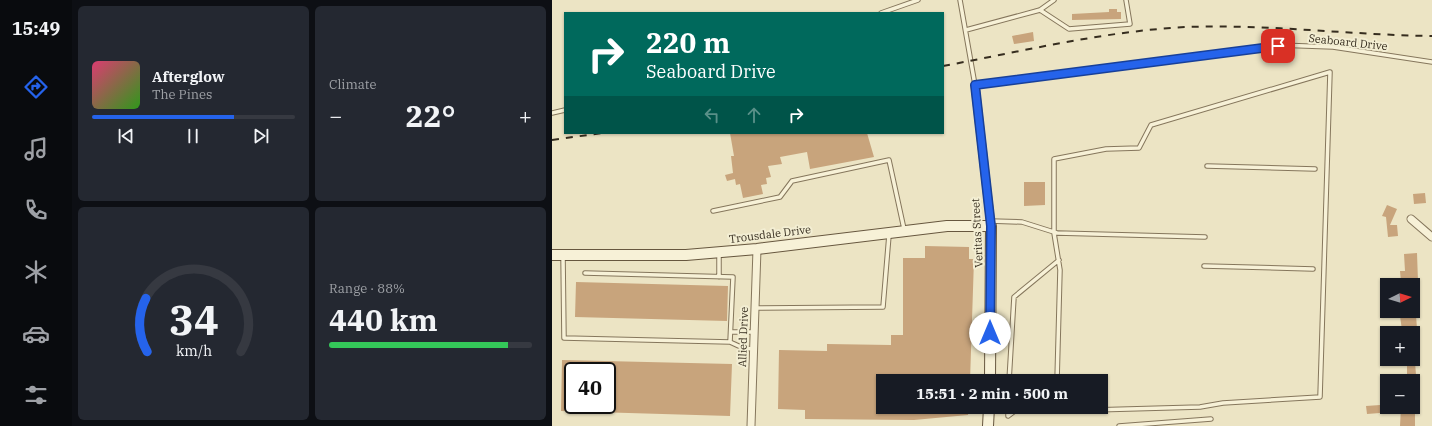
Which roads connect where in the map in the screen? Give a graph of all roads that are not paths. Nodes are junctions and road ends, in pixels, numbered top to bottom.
1 (918, 0) edge
2 (960, 0) edge
3 (1054, 0) edge
4 (1126, 0) edge
5 (1040, 10) junction
6 (884, 12) edge
7 (966, 30) junction
8 (1432, 62) edge
9 (975, 85) junction
10 (564, 110) edge
11 (552, 113) edge
12 (1207, 166) dead end
13 (1315, 169) dead end
14 (713, 211) dead end
15 (1412, 219) dead end
16 (991, 224) junction
17 (904, 230) junction
18 (889, 232) junction
19 (1054, 233) junction
20 (1205, 237) dead end
21 (1432, 237) edge
22 (757, 249) junction
23 (719, 252) junction
24 (552, 255) edge
25 (563, 255) junction
26 (1058, 260) junction
27 (1204, 266) dead end
28 (1313, 269) dead end
29 (585, 273) dead end
30 (719, 277) junction
31 (755, 308) junction
32 (731, 332) junction
33 (754, 332) junction
34 (730, 342) junction
35 (753, 349) junction
36 (990, 374) edge
37 (1010, 374) edge
38 (1057, 374) edge
39 (1108, 410) edge
40 (989, 414) edge
41 (1211, 419) dead end
42 (751, 426) edge
43 (988, 426) edge
44 (1119, 426) edge

1 - 6 lane
2 - 7 lane
3 - 5 lane
4 - 5 lane
5 - 7 lane
7 - 9 lane
8 - 9 lane, Seaboard Drive
9 - 16 street, Veritas Street
10 - 11 lane
12 - 13 lane
14 - 17 lane
15 - 21 street
16 - 17 street, Trousdale Drive
16 - 19 lane
16 - 36 street, Veritas Street
17 - 18 street, Trousdale Drive
18 - 22 street, Trousdale Drive
18 - 31 lane
19 - 20 lane
19 - 26 lane
19 - 39 lane
22 - 23 street, Trousdale Drive
22 - 31 street, Allied Drive
23 - 25 street, Trousdale Drive
23 - 30 lane
24 - 25 street, Trousdale Drive
25 - 34 lane
26 - 37 lane
26 - 38 lane
27 - 28 lane
29 - 30 lane
30 - 32 lane
31 - 33 street, Allied Drive
32 - 33 lane
32 - 34 lane
33 - 35 street, Allied Drive
34 - 35 lane
35 - 42 street, Allied Drive
40 - 43 street
41 - 44 lane

